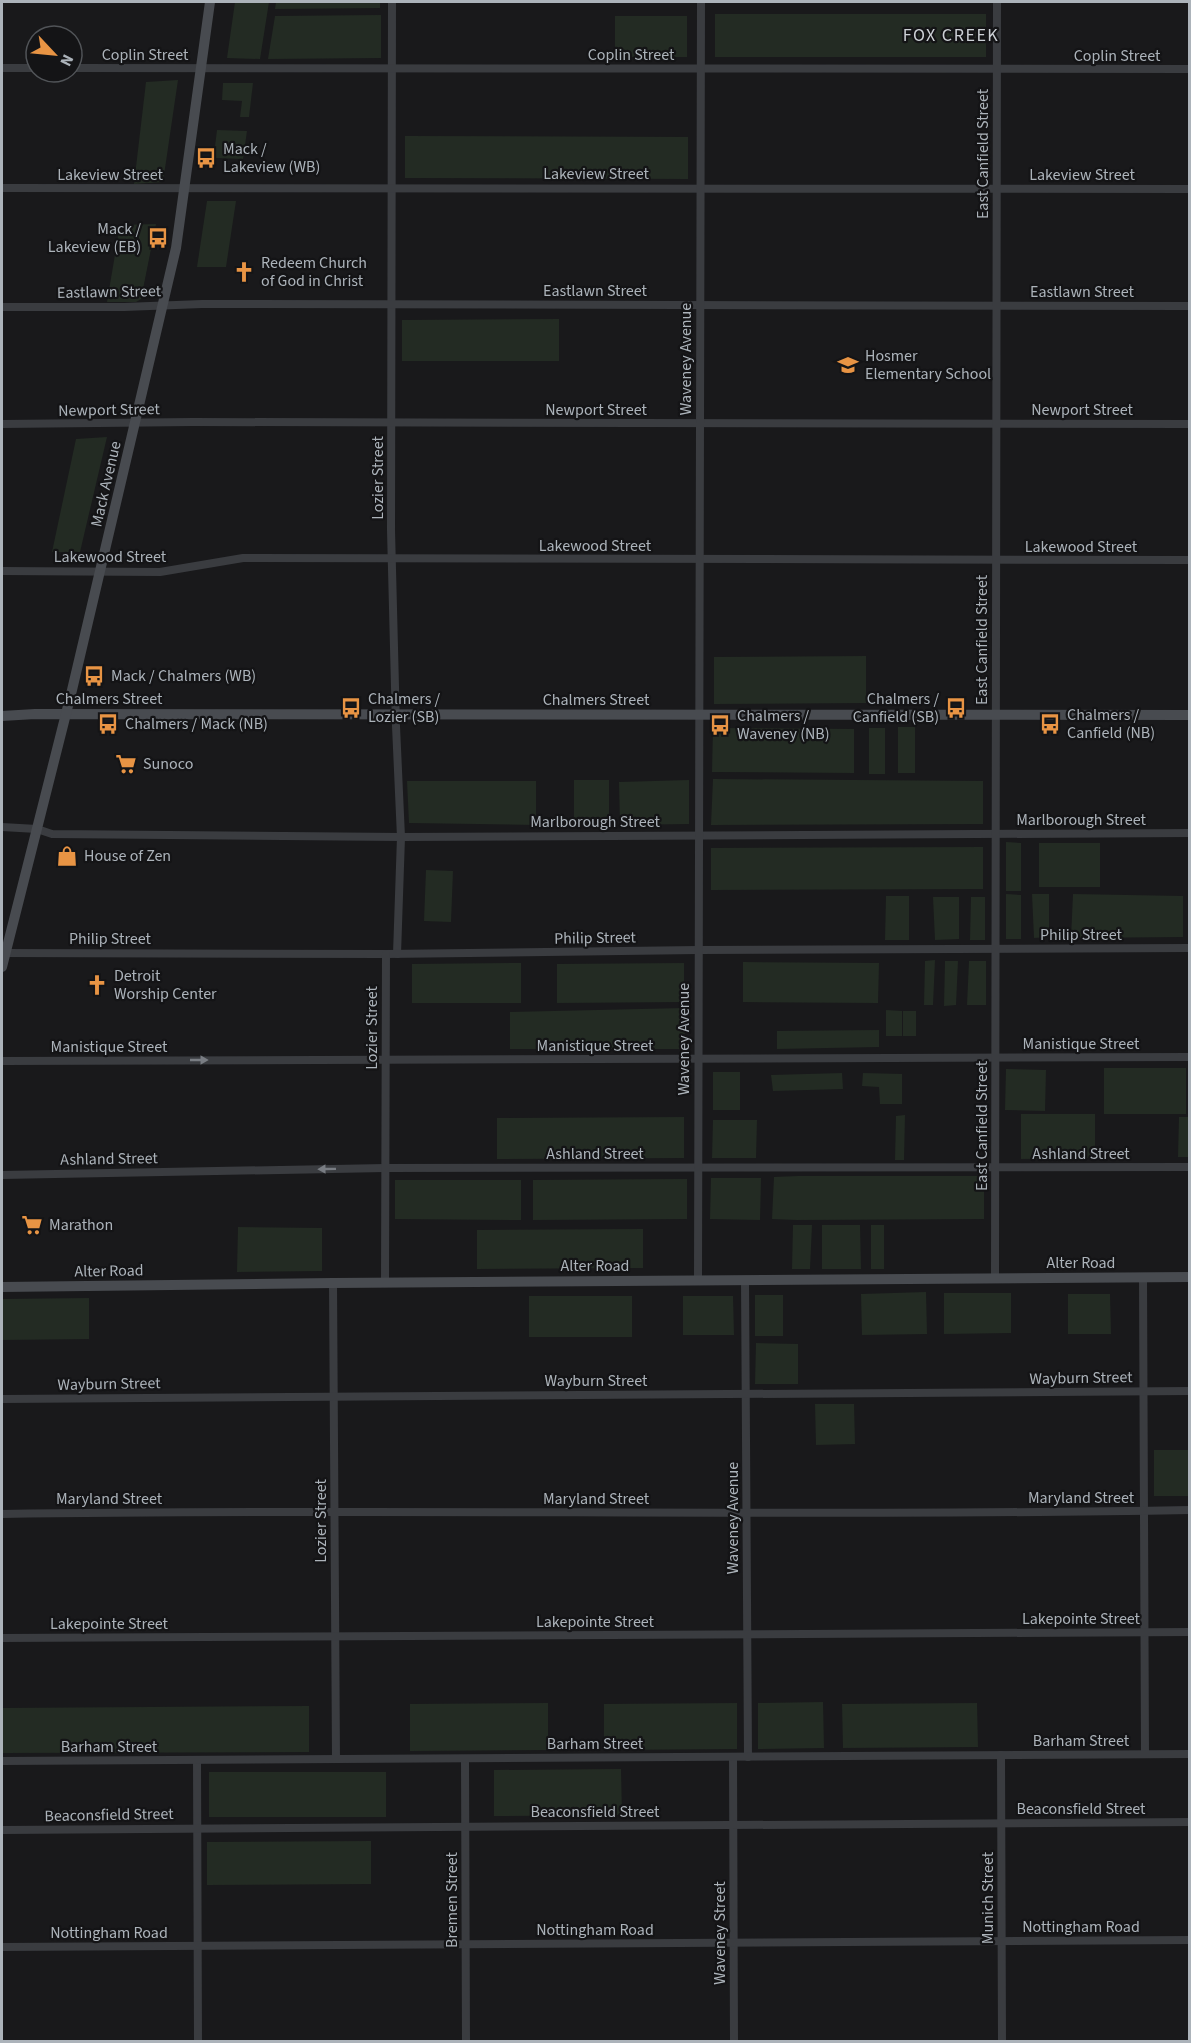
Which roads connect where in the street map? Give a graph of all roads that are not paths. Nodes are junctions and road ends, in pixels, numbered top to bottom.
1 (210, 2) edge
2 (392, 2) edge
3 (701, 2) edge
4 (997, 2) edge
5 (2, 68) edge
6 (24, 68) edge
7 (84, 68) edge
8 (201, 69) junction
9 (392, 69) junction
10 (700, 69) junction
11 (997, 69) junction
12 (1190, 69) edge
13 (2, 188) edge
14 (184, 188) junction
15 (392, 188) junction
16 (700, 188) junction
17 (997, 188) junction
18 (1190, 189) edge
19 (392, 304) junction
20 (163, 305) junction
21 (700, 305) junction
22 (996, 305) junction
23 (1190, 306) edge
24 (2, 307) edge
25 (392, 422) junction
26 (135, 423) junction
27 (996, 423) junction
28 (2, 424) edge
29 (699, 424) junction
30 (1190, 424) edge
31 (392, 559) junction
32 (699, 560) junction
33 (995, 560) junction
34 (1190, 560) edge
35 (2, 571) edge
36 (100, 571) junction
37 (66, 714) junction
38 (396, 714) junction
39 (1190, 715) edge
40 (2, 716) edge
41 (700, 716) junction
42 (995, 716) junction
43 (2, 827) edge
44 (37, 829) junction
45 (1190, 832) edge
46 (699, 834) junction
47 (995, 834) junction
48 (401, 837) junction
49 (1190, 948) edge
50 (995, 949) junction
51 (698, 950) junction
52 (3, 953) edge
53 (386, 954) junction
54 (397, 954) junction
55 (2, 967) edge
56 (1190, 1057) edge
57 (995, 1058) junction
58 (698, 1059) junction
59 (386, 1060) junction
60 (2, 1061) edge
61 (698, 1167) junction
62 (996, 1167) junction
63 (1190, 1167) edge
64 (385, 1168) junction
65 (2, 1175) edge
66 (1190, 1277) edge
67 (995, 1278) junction
68 (1143, 1278) junction
69 (698, 1280) junction
70 (745, 1280) junction
71 (386, 1282) junction
72 (333, 1283) junction
73 (2, 1287) edge
74 (1144, 1391) junction
75 (1190, 1391) edge
76 (334, 1394) junction
77 (746, 1395) junction
78 (2, 1399) edge
79 (1190, 1510) edge
80 (334, 1511) junction
81 (1144, 1511) junction
82 (747, 1512) junction
83 (2, 1514) edge
84 (1146, 1632) junction
85 (1190, 1632) edge
86 (747, 1634) junction
87 (335, 1636) junction
88 (2, 1638) edge
89 (1145, 1754) junction
90 (1190, 1754) edge
91 (1001, 1755) junction
92 (733, 1757) junction
93 (748, 1757) junction
94 (336, 1759) junction
95 (465, 1759) junction
96 (197, 1760) junction
97 (2, 1761) edge
98 (1190, 1822) edge
99 (1001, 1823) junction
100 (733, 1825) junction
101 (465, 1826) junction
102 (197, 1827) junction
103 (2, 1830) edge
104 (1190, 1940) edge
105 (1002, 1941) junction
106 (734, 1943) junction
107 (466, 1944) junction
108 (198, 1946) junction
109 (2, 1947) edge
110 (198, 2042) edge
111 (466, 2042) edge
112 (734, 2042) edge
113 (1002, 2042) edge

1 - 8 street, Mack Avenue
2 - 9 street, Lozier Street
3 - 10 street, Waveney Avenue
4 - 11 street, East Canfield Street
5 - 6 street
7 - 8 street, Coplin Street
8 - 9 street, Coplin Street
8 - 14 street, Mack Avenue
9 - 10 street, Coplin Street
9 - 15 street, Lozier Street
10 - 11 street, Coplin Street
10 - 16 street, Waveney Avenue
11 - 12 street, Coplin Street
11 - 17 street, East Canfield Street
13 - 14 street, Lakeview Street
14 - 15 street, Lakeview Street
14 - 20 street, Mack Avenue
15 - 16 street, Lakeview Street
15 - 19 street, Lozier Street
16 - 17 street, Lakeview Street
16 - 21 street, Waveney Avenue
17 - 18 street, Lakeview Street
17 - 22 street, East Canfield Street
19 - 20 street, Eastlawn Street
19 - 21 street, Eastlawn Street
19 - 25 street, Lozier Street
20 - 24 street, Eastlawn Street
20 - 26 street, Mack Avenue
21 - 22 street, Eastlawn Street
21 - 29 street, Waveney Avenue
22 - 23 street, Eastlawn Street
22 - 27 street, East Canfield Street
25 - 26 street, Newport Street
25 - 29 street, Newport Street
25 - 31 street, Lozier Street
26 - 28 street, Newport Street
26 - 36 street, Mack Avenue
27 - 29 street, Newport Street
27 - 30 street, Newport Street
27 - 33 street, East Canfield Street
29 - 32 street, Waveney Avenue
31 - 32 street, Lakewood Street
31 - 36 street, Lakewood Street
31 - 38 street, Lozier Street
32 - 33 street, Lakewood Street
32 - 41 street, Waveney Avenue
33 - 34 street, Lakewood Street
33 - 42 street, East Canfield Street
35 - 36 street, Lakewood Street
36 - 37 street, Mack Avenue
37 - 38 street, Chalmers Street
37 - 40 street, Chalmers Street
37 - 44 street, Mack Avenue
38 - 41 street, Chalmers Street
38 - 48 street, Lozier Street
39 - 42 street, Chalmers Street
41 - 42 street, Chalmers Street
41 - 46 street
42 - 47 street, East Canfield Street
43 - 44 street, Marlborough Street
44 - 48 street, Marlborough Street
44 - 52 street, Mack Avenue
45 - 47 street, Marlborough Street
46 - 47 street, Marlborough Street
46 - 48 street, Marlborough Street
46 - 51 street, Waveney Avenue
47 - 50 street, East Canfield Street
48 - 54 street, Lozier Street
49 - 50 street, Philip Street
50 - 51 street, Philip Street
50 - 57 street, East Canfield Street
51 - 54 street, Philip Street
51 - 58 street, Waveney Avenue
52 - 53 street, Philip Street
52 - 55 street, Mack Avenue
53 - 54 street, Philip Street
53 - 59 street, Lozier Street
56 - 57 street, Manistique Street
57 - 58 street, Manistique Street
57 - 62 street, East Canfield Street
58 - 59 street, Manistique Street
58 - 61 street, Waveney Avenue
60 -> 59 street, Manistique Street
59 - 64 street, Lozier Street
61 - 62 street, Ashland Street
61 - 64 street, Ashland Street
61 - 69 street, Waveney Avenue
62 - 63 street, Ashland Street
62 - 67 street, East Canfield Street
64 -> 65 street, Ashland Street
64 - 71 street, Lozier Street
66 - 68 street, Alter Road
67 - 68 street, Alter Road
67 - 70 street, Alter Road
68 - 74 street
69 - 70 street, Alter Road
69 - 71 street, Alter Road
70 - 77 street, Waveney Avenue
71 - 72 street, Alter Road
72 - 73 street, Alter Road
72 - 76 street, Lozier Street
74 - 75 street, Wayburn Street
74 - 77 street, Wayburn Street
74 - 81 street
76 - 77 street, Wayburn Street
76 - 78 street, Wayburn Street
76 - 80 street, Lozier Street
77 - 82 street, Waveney Avenue
79 - 81 street, Maryland Street
80 - 82 street, Maryland Street
80 - 83 street, Maryland Street
80 - 87 street, Lozier Street
81 - 82 street, Maryland Street
81 - 84 street
82 - 86 street, Waveney Avenue
84 - 85 street, Lakepointe Street
84 - 86 street, Lakepointe Street
84 - 89 street
86 - 87 street, Lakepointe Street
86 - 93 street, Waveney Avenue
87 - 88 street, Lakepointe Street
87 - 94 street, Lozier Street
89 - 90 street, Barham Street
89 - 91 street, Barham Street
91 - 93 street, Barham Street
91 - 99 street, Munich Street
92 - 93 street, Barham Street
92 - 95 street, Barham Street
92 - 100 street
94 - 95 street, Barham Street
94 - 96 street, Barham Street
95 - 101 street, Bremen Street
96 - 97 street, Barham Street
96 - 102 street
98 - 99 street, Beaconsfield Street
99 - 100 street, Beaconsfield Street
99 - 105 street, Munich Street
100 - 101 street, Beaconsfield Street
100 - 106 street, Waveney Street
101 - 102 street, Beaconsfield Street
101 - 107 street, Bremen Street
102 - 103 street, Beaconsfield Street
102 - 108 street
104 - 105 street, Nottingham Road
105 - 106 street, Nottingham Road
105 - 113 street, Munich Street
106 - 107 street, Nottingham Road
106 - 112 street, Waveney Street
107 - 108 street, Nottingham Road
107 - 111 street, Bremen Street
108 - 109 street, Nottingham Road
108 - 110 street

